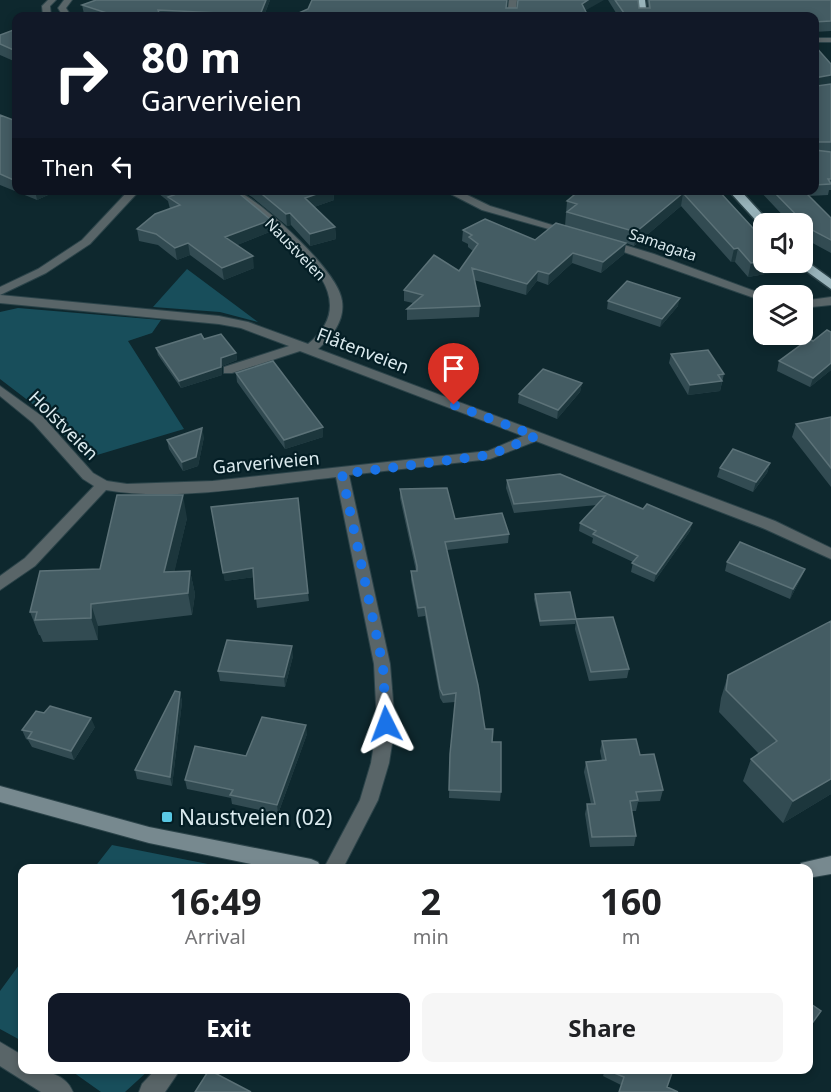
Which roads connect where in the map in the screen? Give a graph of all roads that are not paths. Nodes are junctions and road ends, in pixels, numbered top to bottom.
1 (130, 195) edge
2 (236, 195) edge
3 (459, 195) edge
4 (738, 195) edge
5 (755, 213) edge
6 (813, 273) joint
7 (831, 285) edge
8 (0, 292) edge
9 (753, 294) edge
10 (0, 298) edge
11 (831, 299) edge
12 (813, 303) edge
13 (307, 347) junction
14 (228, 370) dead end
15 (0, 390) edge
16 (536, 436) junction
17 (342, 474) junction
18 (103, 485) junction
19 (831, 554) edge
20 (0, 584) edge
21 (0, 794) edge
22 (291, 864) edge
23 (336, 864) edge
24 (831, 865) edge
25 (813, 868) edge
26 (0, 1053) edge
27 (18, 1064) edge
28 (34, 1074) edge
29 (166, 1074) edge
30 (62, 1092) edge
31 (150, 1092) edge

1 - 8 street
2 - 13 street, Naustveien
3 - 9 street, Samagata
4 - 5 highway
6 - 7 highway
6 - 11 highway
10 - 13 street, Flåtenveien
11 - 12 street
13 - 14 street
13 - 16 street, Flåtenveien
15 - 18 street, Holstveien
16 - 17 street, Garveriveien
16 - 19 street, Flåtenveien
17 - 18 street, Garveriveien
17 - 23 street
18 - 20 street
21 - 22 main road
24 - 25 main road
26 - 27 street
28 - 30 street
29 - 31 street

